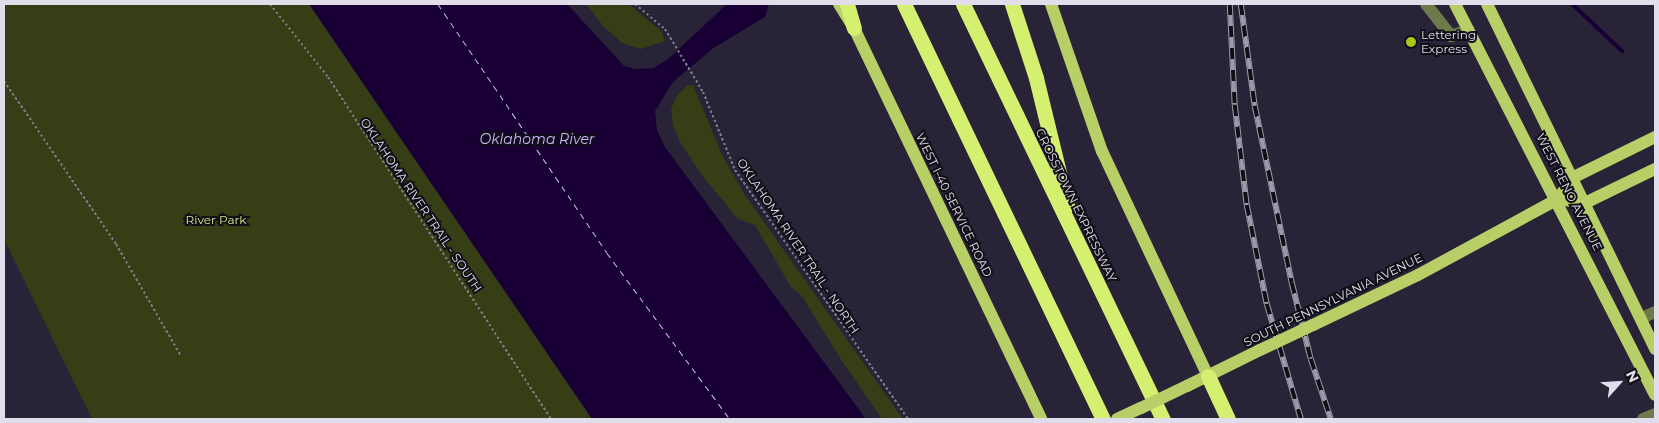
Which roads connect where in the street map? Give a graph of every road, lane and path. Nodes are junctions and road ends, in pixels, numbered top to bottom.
1 (270, 4) edge
2 (635, 4) edge
3 (839, 4) edge
4 (847, 4) edge
5 (904, 4) edge
6 (963, 4) edge
7 (1012, 4) edge
8 (1051, 4) edge
9 (1426, 4) edge
10 (1455, 4) edge
11 (1487, 4) edge
12 (854, 28) junction
13 (1468, 30) junction
14 (4, 81) edge
15 (1655, 137) edge
16 (1655, 169) edge
17 (1572, 178) junction
18 (1558, 199) junction
19 (1585, 203) junction
20 (1074, 236) junction
21 (1655, 312) edge
22 (1642, 318) junction
23 (1655, 349) edge
24 (180, 356) dead end
25 (1208, 376) junction
26 (1655, 395) edge
27 (1655, 414) edge
28 (552, 419) edge
29 (908, 419) edge
30 (1041, 419) edge
31 (1103, 419) edge
32 (1117, 419) edge
33 (1163, 419) edge
34 (1228, 419) edge
35 (1643, 419) edge

1 - 28 path, OKLAHOMA RIVER TRAIL - SOUTH
2 - 29 path, OKLAHOMA RIVER TRAIL - NORTH
3 - 12 main road, WEST I-40 SERVICE ROAD
4 - 12 highway
5 - 31 highway
6 - 20 highway, CROSSTOWN EXPRESSWAY
7 - 20 highway
8 - 25 main road
9 - 13 lane
10 - 13 main road, WEST RENO AVENUE
11 - 17 main road, WEST RENO AVENUE
12 - 30 main road, WEST I-40 SERVICE ROAD
13 - 18 main road, WEST RENO AVENUE
14 - 24 path
15 - 17 main road
16 - 19 main road
17 - 18 main road, SOUTH PENNSYLVANIA AVENUE
17 - 19 main road, WEST RENO AVENUE
18 - 19 main road
18 - 25 main road, SOUTH PENNSYLVANIA AVENUE, bridge
18 - 26 main road, WEST RENO AVENUE
19 - 22 main road, WEST RENO AVENUE
20 - 33 highway, CROSSTOWN EXPRESSWAY
21 - 22 lane
22 - 23 main road, WEST RENO AVENUE
25 - 32 main road, SOUTH PENNSYLVANIA AVENUE, bridge
25 - 34 highway
27 - 35 lane

